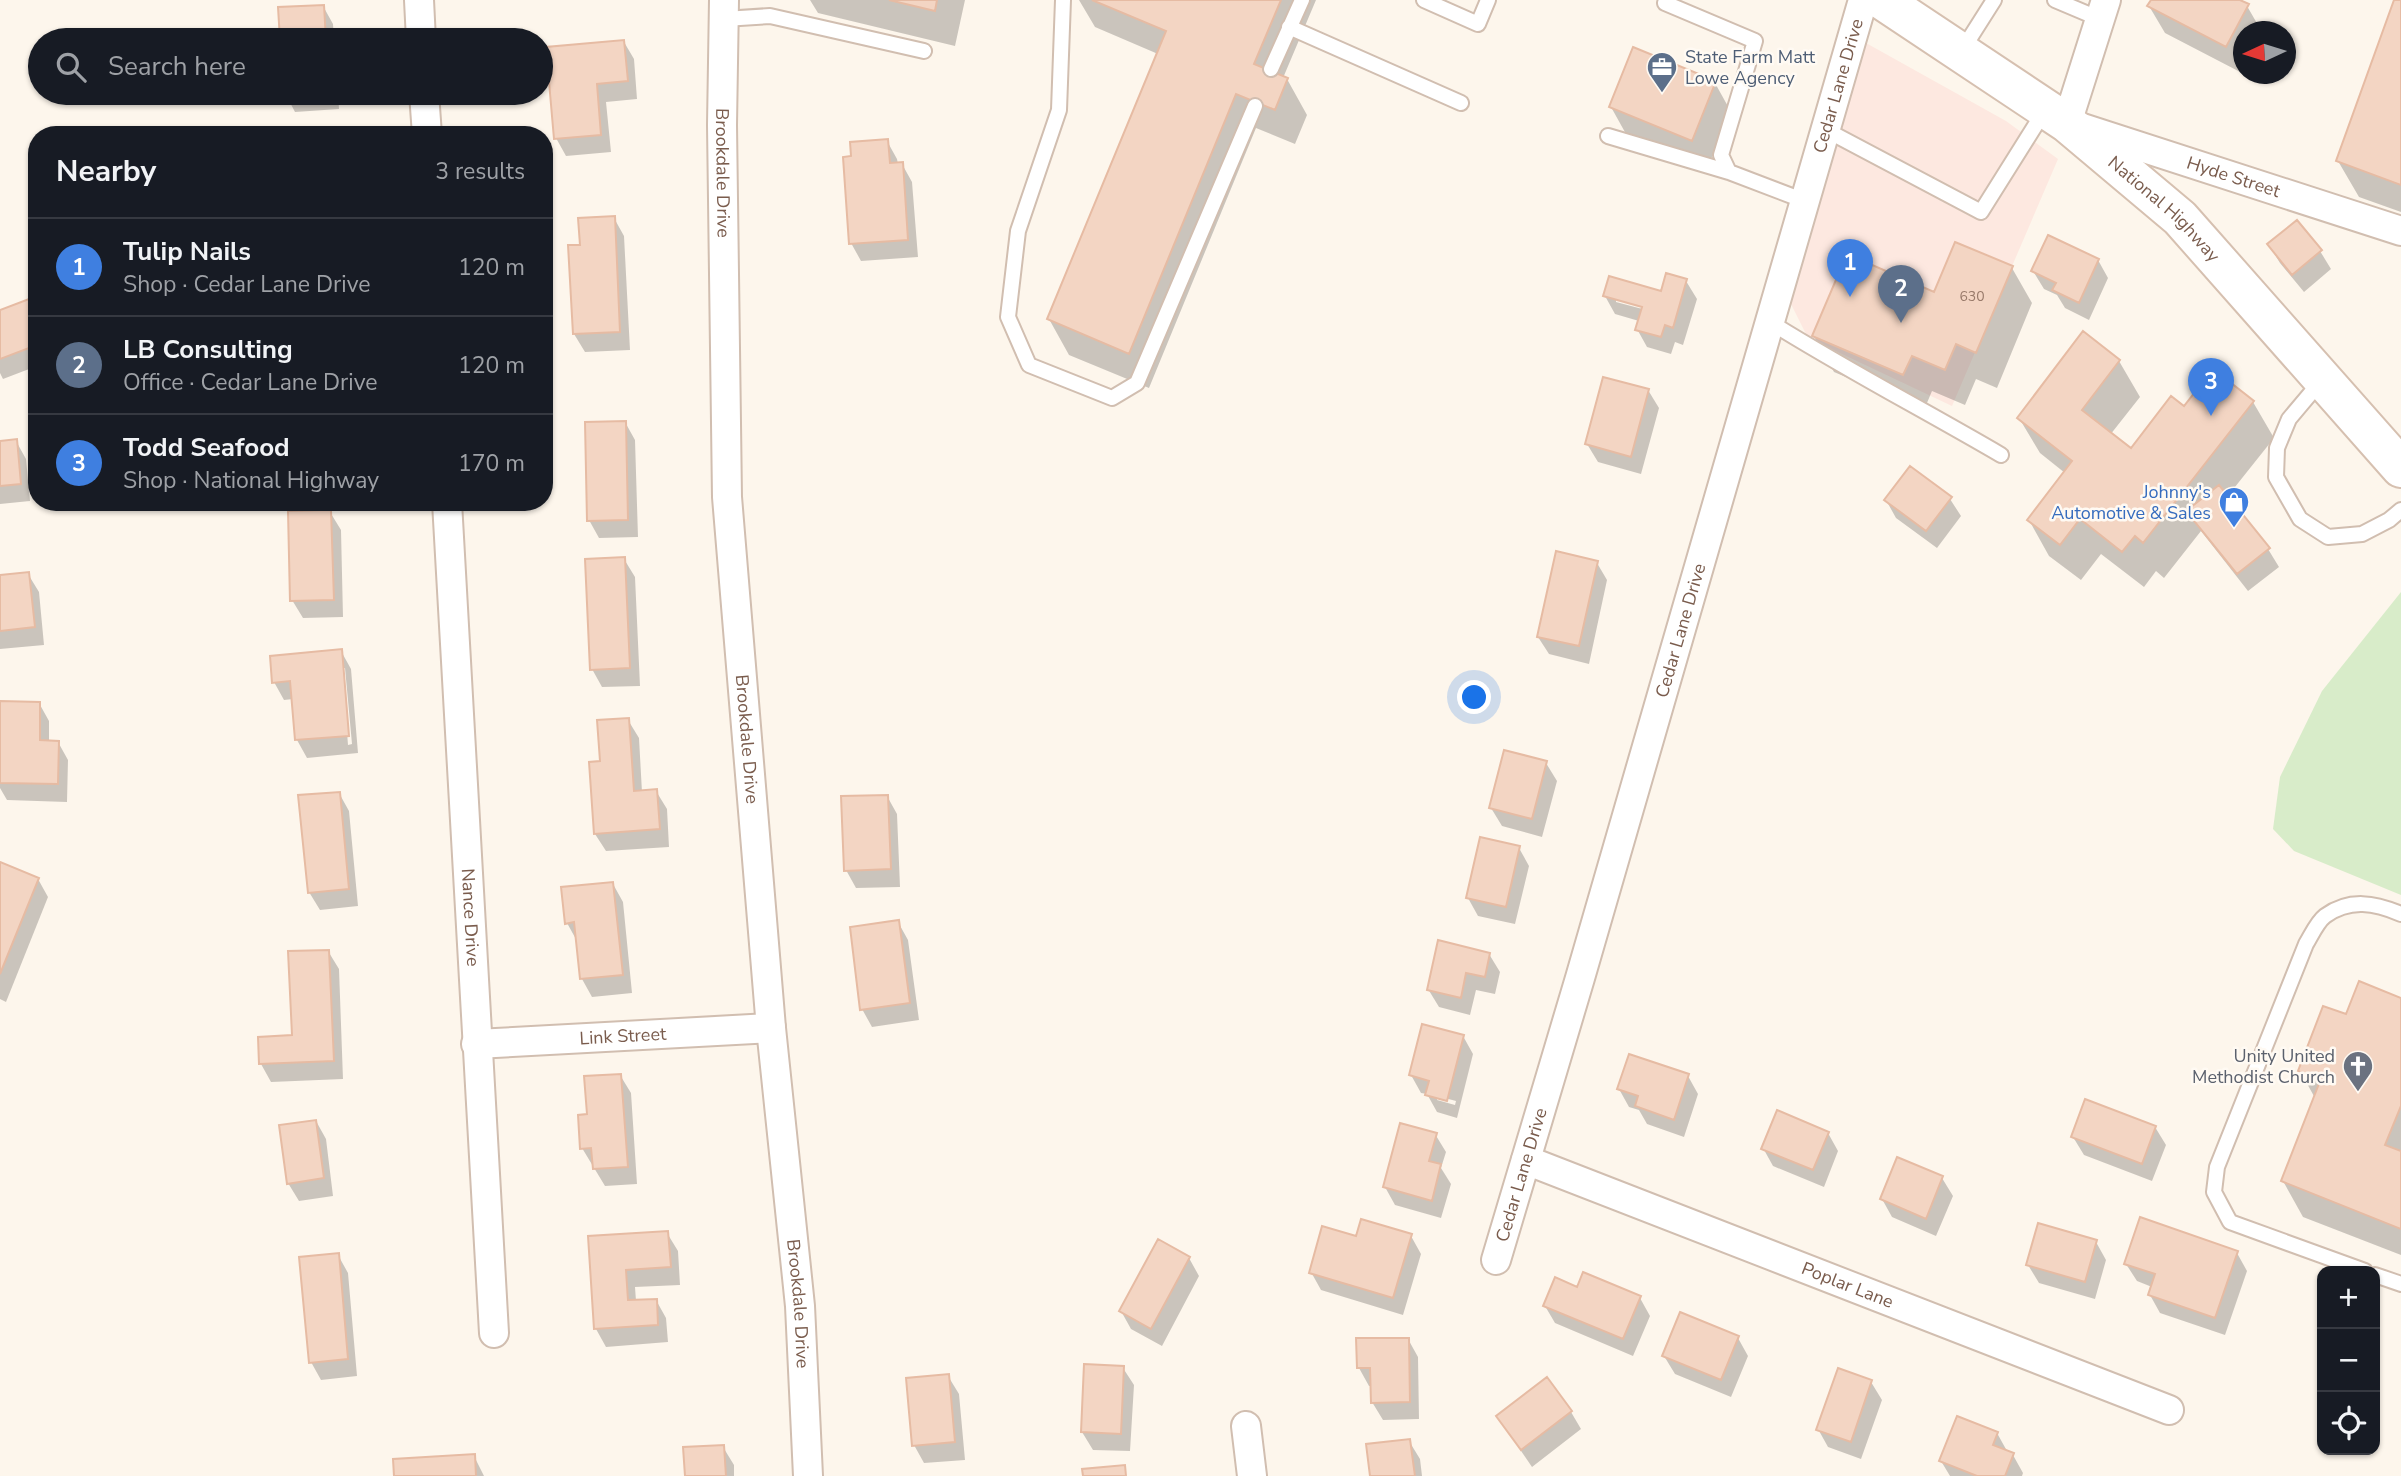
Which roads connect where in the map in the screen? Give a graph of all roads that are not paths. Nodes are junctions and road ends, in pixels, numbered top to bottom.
1 (419, 0) edge
2 (1063, 0) edge
3 (1302, 0) edge
4 (1423, 0) edge
5 (1488, 0) edge
6 (1666, 0) edge
7 (1863, 0) edge
8 (1882, 0) edge
9 (2055, 0) edge
10 (1990, 1) edge
11 (724, 9) edge
12 (2103, 9) edge
13 (1289, 27) junction
14 (420, 28) edge
15 (924, 51) dead end
16 (1960, 53) junction
17 (1271, 68) dead end
18 (1461, 103) dead end
19 (425, 105) edge
20 (1255, 106) dead end
21 (2056, 116) junction
22 (426, 126) edge
23 (1826, 130) junction
24 (1608, 136) dead end
25 (1729, 172) junction
26 (1805, 201) junction
27 (2401, 231) edge
28 (1770, 322) junction
29 (2322, 379) junction
30 (2001, 455) dead end
31 (2401, 468) edge
32 (2401, 510) edge
33 (447, 511) edge
34 (2401, 914) edge
35 (771, 1028) junction
36 (476, 1044) junction
37 (1526, 1160) junction
38 (1496, 1259) dead end
39 (2351, 1266) edge
40 (2380, 1277) edge
41 (2401, 1284) edge
42 (494, 1333) dead end
43 (2169, 1410) dead end
44 (1246, 1426) dead end
45 (808, 1476) edge
46 (1252, 1476) edge

1 - 14 street
2 - 20 lane
3 - 13 lane
4 - 5 lane
6 - 25 lane
7 - 23 street, Cedar Lane Drive
8 - 16 main road, National Highway
9 - 12 lane
10 - 16 lane
11 - 15 lane
11 - 35 street, Brookdale Drive
12 - 21 street
13 - 17 lane
13 - 18 lane
16 - 21 main road, National Highway
19 - 22 street
21 - 23 lane
21 - 27 street, Hyde Street
21 - 29 main road, National Highway
23 - 26 street, Cedar Lane Drive
24 - 25 lane
25 - 26 lane
26 - 28 street, Cedar Lane Drive
28 - 30 lane
28 - 37 street, Cedar Lane Drive
29 - 31 main road, National Highway
29 - 32 lane
33 - 36 street, Nance Drive
34 - 39 lane
35 - 36 street, Link Street
35 - 45 street, Brookdale Drive
36 - 42 street, Nance Drive
37 - 38 street, Cedar Lane Drive
37 - 43 street, Poplar Lane
40 - 41 lane
44 - 46 street

